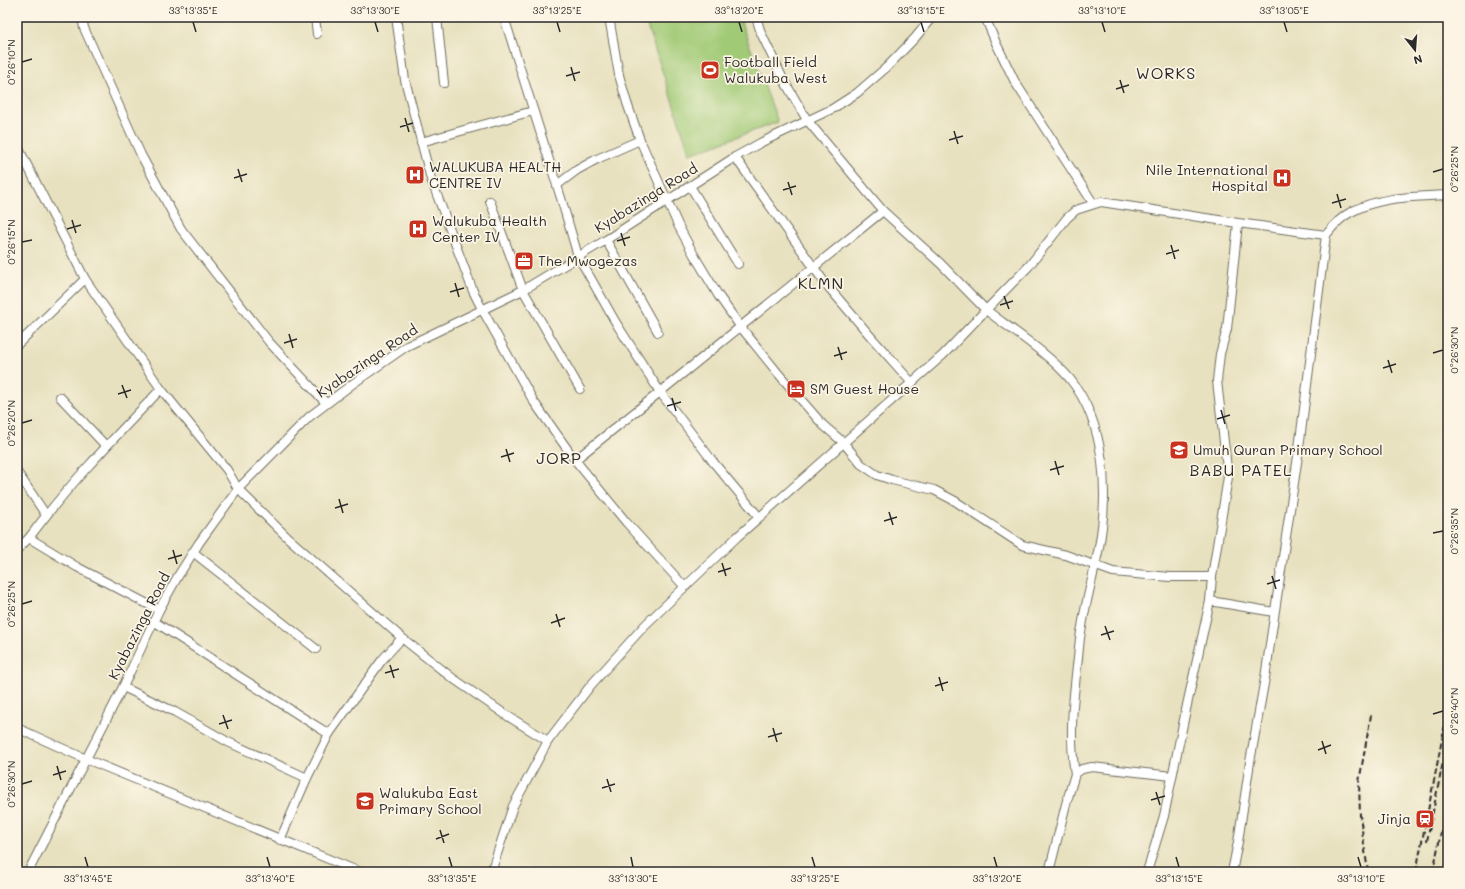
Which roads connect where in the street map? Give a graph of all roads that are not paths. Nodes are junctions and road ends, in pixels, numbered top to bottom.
1 (82, 17) edge
2 (315, 17) edge
3 (396, 17) edge
4 (436, 17) edge
5 (504, 17) edge
6 (609, 17) edge
7 (756, 17) edge
8 (932, 17) edge
9 (985, 17) edge
10 (317, 34) dead end
11 (444, 83) dead end
12 (533, 111) junction
13 (807, 120) junction
14 (640, 140) junction
15 (421, 142) junction
16 (17, 145) edge
17 (735, 157) junction
18 (557, 186) junction
19 (690, 186) junction
20 (1448, 195) edge
21 (490, 200) dead end
22 (667, 201) junction
23 (1093, 203) junction
24 (883, 211) junction
25 (1238, 223) junction
26 (1326, 235) junction
27 (606, 240) junction
28 (578, 256) junction
29 (738, 264) dead end
30 (814, 268) junction
31 (85, 279) junction
32 (523, 290) junction
33 (482, 310) junction
34 (986, 310) junction
35 (740, 326) junction
36 (658, 332) dead end
37 (17, 345) edge
38 (912, 383) junction
39 (160, 389) junction
40 (580, 389) dead end
41 (660, 392) junction
42 (60, 397) dead end
43 (326, 403) junction
44 (843, 442) junction
45 (106, 446) junction
46 (574, 460) junction
47 (17, 472) edge
48 (238, 489) junction
49 (46, 515) junction
50 (759, 516) junction
51 (29, 538) junction
52 (17, 550) edge
53 (193, 552) junction
54 (1096, 566) junction
55 (1212, 577) junction
56 (684, 586) junction
57 (1210, 601) junction
58 (159, 610) junction
59 (1274, 612) junction
60 (155, 622) junction
61 (402, 638) junction
62 (316, 649) dead end
63 (123, 687) junction
64 (17, 728) edge
65 (330, 734) junction
66 (548, 741) junction
67 (86, 759) junction
68 (1075, 774) junction
69 (1172, 776) junction
70 (307, 778) junction
71 (280, 840) junction
72 (348, 870) edge
73 (28, 872) edge
74 (360, 872) edge
75 (491, 872) edge
76 (1049, 872) edge
77 (1146, 872) edge
78 (1232, 872) edge

1 - 43 street
2 - 10 street
3 - 15 street
4 - 11 street
5 - 12 street
6 - 14 street
7 - 13 street
8 - 13 street, Kyabazinga Road
9 - 23 street
12 - 15 street
12 - 18 street
13 - 17 street, Kyabazinga Road
13 - 24 street
14 - 18 street
14 - 22 street
15 - 33 street
16 - 31 street
17 - 19 street, Kyabazinga Road
17 - 30 street
18 - 28 street
19 - 22 street, Kyabazinga Road
19 - 29 street
20 - 26 street
21 - 32 street
22 - 27 street, Kyabazinga Road
22 - 35 street
23 - 25 street
23 - 34 street
24 - 30 street
24 - 34 street
25 - 26 street
25 - 55 street
26 - 59 street
27 - 28 street, Kyabazinga Road
27 - 36 street
28 - 32 street, Kyabazinga Road
28 - 41 street
30 - 35 street
30 - 38 street
31 - 37 street
31 - 39 street
32 - 33 street, Kyabazinga Road
32 - 40 street
33 - 43 street, Kyabazinga Road
33 - 46 street
34 - 38 street
34 - 54 street
35 - 41 street
35 - 44 street
38 - 44 street
39 - 45 street
39 - 48 street
41 - 46 street
41 - 50 street
42 - 45 street
43 - 48 street, Kyabazinga Road
44 - 50 street
44 - 54 street
45 - 49 street
46 - 56 street
47 - 49 street
48 - 53 street, Kyabazinga Road
48 - 61 street
49 - 51 street
50 - 56 street
51 - 52 street
51 - 58 street
53 - 58 street, Kyabazinga Road
53 - 62 street
54 - 55 street
54 - 68 street
55 - 57 street
56 - 66 street
57 - 59 street
57 - 69 street
58 - 60 street, Kyabazinga Road
59 - 78 street
60 - 63 street, Kyabazinga Road
60 - 65 street
61 - 65 street
61 - 66 street
63 - 67 street, Kyabazinga Road
63 - 70 street
64 - 67 street
65 - 70 street
66 - 75 street
67 - 71 street
67 - 73 street, Kyabazinga Road
68 - 69 street
68 - 76 street
69 - 77 street
70 - 71 street
71 - 72 street
72 - 74 street

